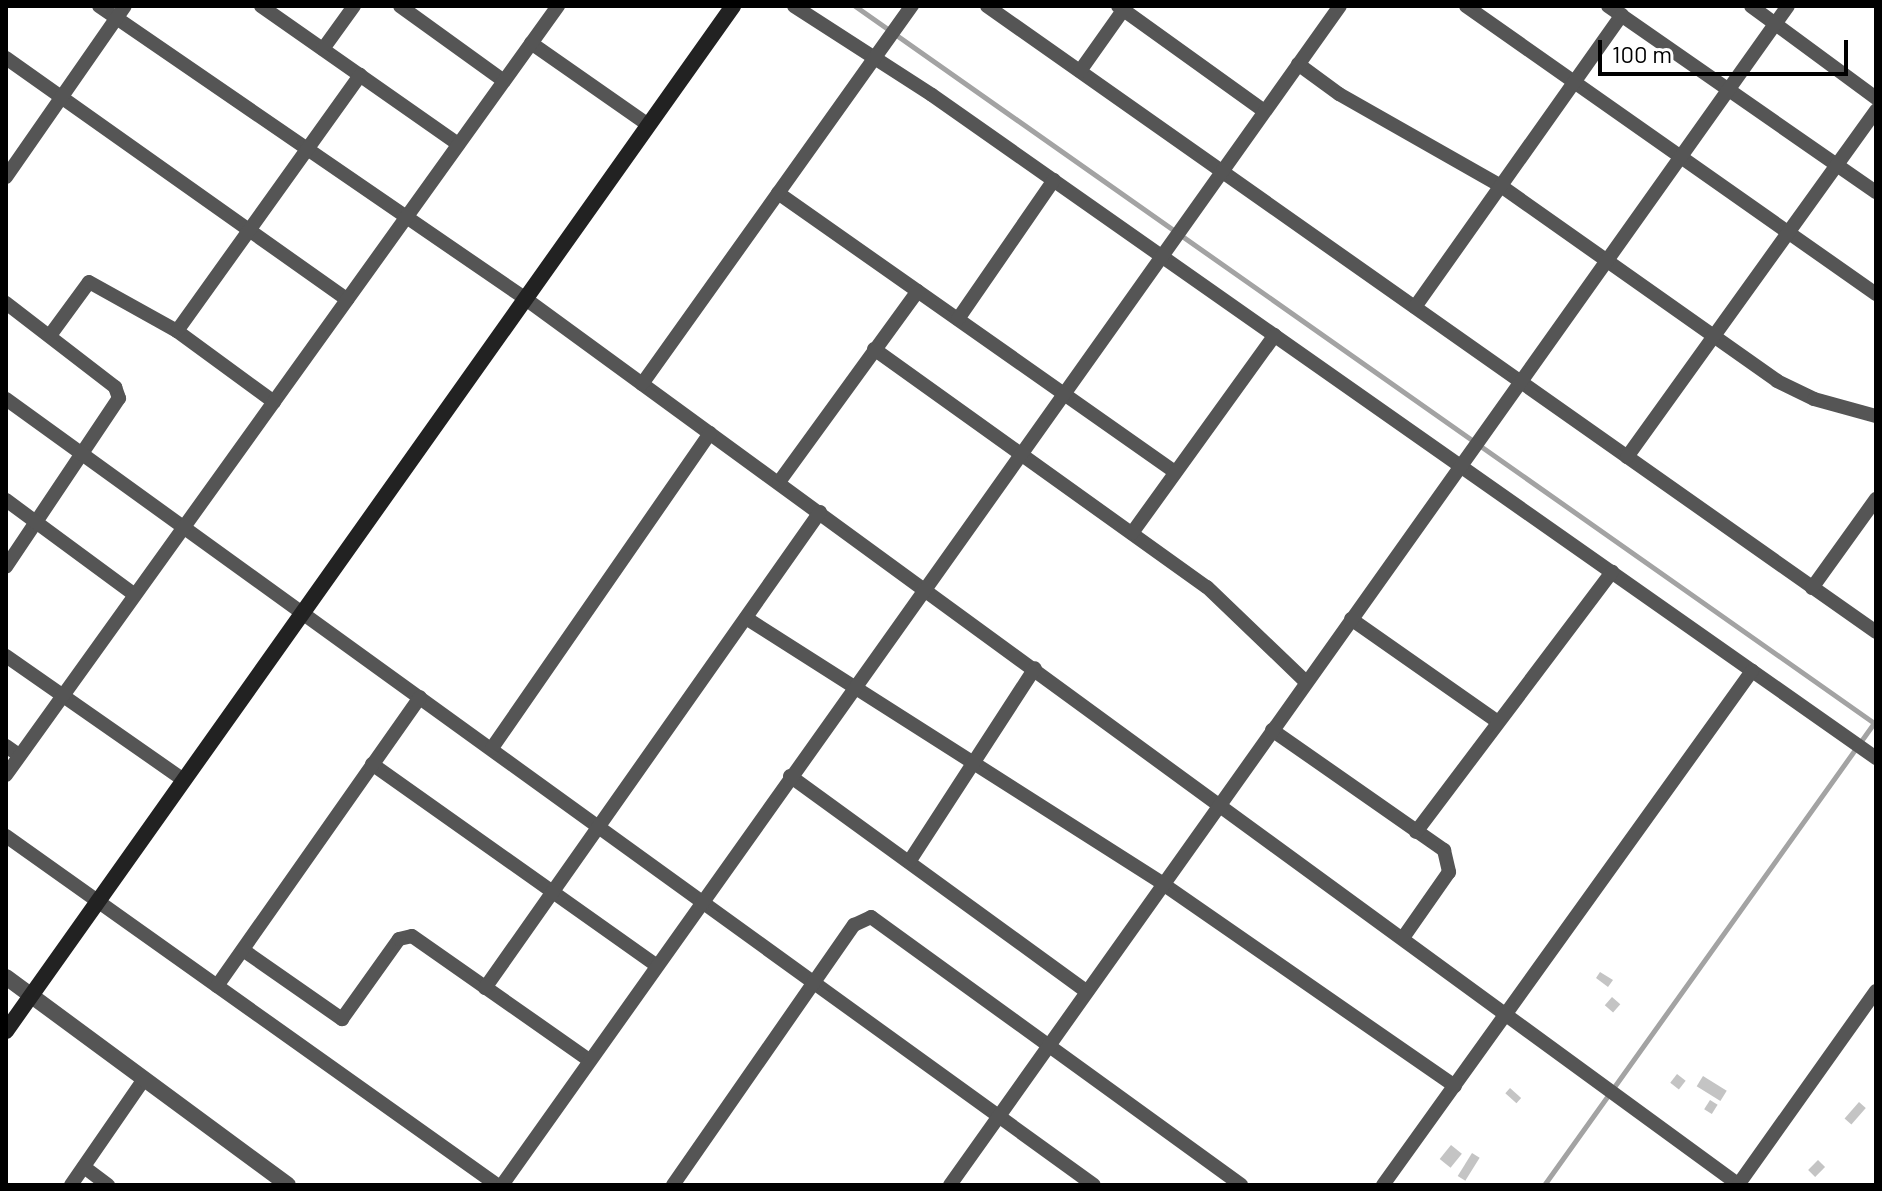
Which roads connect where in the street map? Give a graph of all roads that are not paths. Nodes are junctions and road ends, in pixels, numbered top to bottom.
1 (99, 6) edge
2 (261, 6) edge
3 (354, 6) edge
4 (401, 6) edge
5 (558, 6) edge
6 (733, 6) edge
7 (794, 6) edge
8 (912, 6) edge
9 (987, 6) edge
10 (1340, 6) edge
11 (1466, 6) edge
12 (1608, 6) edge
13 (1751, 6) edge
14 (1788, 6) edge
15 (1122, 7) edge
16 (121, 12) edge
17 (1622, 15) junction
18 (1775, 24) junction
19 (531, 43) junction
20 (323, 49) junction
21 (876, 56) junction
22 (6, 58) edge
23 (1298, 64) junction
24 (1080, 71) junction
25 (360, 75) junction
26 (504, 81) junction
27 (1574, 82) junction
28 (1728, 89) junction
29 (64, 95) junction
30 (1876, 98) edge
31 (1876, 110) edge
32 (1264, 111) junction
33 (647, 124) junction
34 (458, 144) junction
35 (307, 149) junction
36 (1680, 156) junction
37 (1837, 165) junction
38 (1221, 171) junction
39 (6, 177) edge
40 (1054, 180) junction
41 (1501, 186) junction
42 (1876, 192) edge
43 (778, 193) junction
44 (406, 217) junction
45 (253, 229) junction
46 (1788, 232) junction
47 (1161, 254) junction
48 (1606, 260) junction
49 (918, 291) junction
50 (1876, 293) edge
51 (523, 297) junction
52 (347, 299) junction
53 (6, 303) edge
54 (1415, 307) junction
55 (958, 319) junction
56 (177, 331) junction
57 (51, 334) junction
58 (1275, 335) junction
59 (1714, 336) junction
60 (874, 349) junction
61 (1520, 381) junction
62 (642, 384) junction
63 (1063, 393) junction
64 (6, 399) edge
65 (274, 402) junction
66 (1876, 416) edge
67 (710, 433) junction
68 (1021, 451) junction
69 (85, 455) junction
70 (1627, 457) junction
71 (1460, 465) junction
72 (1175, 472) junction
73 (779, 482) junction
74 (1876, 499) edge
75 (6, 500) edge
76 (820, 512) junction
77 (38, 522) junction
78 (183, 528) junction
79 (1132, 533) junction
80 (6, 567) edge
81 (1612, 572) junction
82 (924, 588) junction
83 (1812, 588) junction
84 (135, 595) junction
85 (303, 612) junction
86 (746, 618) junction
87 (1351, 619) junction
88 (1876, 632) edge
89 (6, 656) edge
90 (1035, 668) junction
91 (1752, 671) junction
92 (1306, 682) junction
93 (852, 689) junction
94 (64, 696) junction
95 (420, 697) junction
96 (1498, 722) junction
97 (1272, 730) junction
98 (6, 746) edge
99 (492, 748) junction
100 (1871, 754) edge
101 (19, 755) junction
102 (975, 760) junction
103 (372, 764) junction
104 (6, 775) edge
105 (790, 776) junction
106 (184, 780) junction
107 (1221, 803) junction
108 (599, 826) junction
109 (1416, 832) junction
110 (6, 836) edge
111 (909, 862) junction
112 (1163, 884) junction
113 (552, 892) junction
114 (97, 900) junction
115 (702, 901) junction
116 (1403, 938) junction
117 (243, 950) junction
118 (656, 965) junction
119 (6, 977) edge
120 (814, 982) junction
121 (217, 986) junction
122 (485, 988) junction
123 (1876, 991) edge
124 (1087, 992) junction
125 (31, 995) junction
126 (1506, 1014) junction
127 (6, 1031) edge
128 (1047, 1049) junction
129 (589, 1060) junction
130 (144, 1079) junction
131 (1455, 1086) junction
132 (999, 1116) junction
133 (84, 1167) junction
134 (1236, 1184) edge
135 (71, 1185) edge
136 (108, 1185) edge
137 (288, 1185) edge
138 (500, 1185) edge
139 (673, 1185) edge
140 (950, 1185) edge
141 (1094, 1185) edge
142 (1383, 1185) edge
143 (1738, 1185) edge

1 - 16 street
2 - 20 street
3 - 20 street
4 - 26 street
5 - 19 street
6 - 33 main road
7 - 21 street
8 - 21 street
9 - 24 street
10 - 23 street
11 - 27 street
12 - 17 street
13 - 18 street
14 - 18 street
15 - 24 street
15 - 32 street
16 - 29 street
16 - 35 street
17 - 27 street
17 - 28 street
18 - 28 street
18 - 30 street
19 - 26 street
19 - 33 street
20 - 25 street
21 - 40 street
21 - 43 street
22 - 29 street
23 - 32 street
23 - 41 street
24 - 38 street
25 - 34 street
25 - 35 street
26 - 34 street
27 - 36 street
27 - 41 street
28 - 36 street
28 - 37 street
29 - 39 street
29 - 45 street
31 - 37 street
32 - 38 street
33 - 51 main road
34 - 44 street
35 - 44 street
35 - 45 street
36 - 46 street
36 - 48 street
37 - 42 street
37 - 46 street
38 - 47 street
38 - 54 street
40 - 47 street
40 - 55 street
41 - 48 street
41 - 54 street
43 - 49 street
43 - 62 street
44 - 51 street
44 - 52 street
45 - 52 street
45 - 56 street
46 - 50 street
46 - 59 street
47 - 58 street
47 - 63 street
48 - 59 street
48 - 61 street
49 - 55 street
49 - 60 street
51 - 62 street
51 - 85 main road
52 - 65 street
53 - 57 street
54 - 61 street
55 - 63 street
56 - 57 street
56 - 65 street
57 - 69 street
58 - 71 street
58 - 72 street
59 - 66 street
59 - 70 street
60 - 68 street
60 - 73 street
61 - 70 street
61 - 71 street
62 - 67 street
63 - 68 street
63 - 72 street
64 - 69 street
65 - 78 street
67 - 73 street
67 - 99 street
68 - 79 street
68 - 82 street
69 - 77 street
69 - 78 street
70 - 83 street
71 - 81 street
71 - 87 street
72 - 79 street
73 - 76 street
74 - 83 street
75 - 77 street
76 - 82 street
76 - 86 street
77 - 80 street
77 - 84 street
78 - 84 street
78 - 85 street
79 - 92 street
81 - 91 street
81 - 96 street
82 - 90 street
82 - 93 street
83 - 88 street
84 - 94 street
85 - 95 street
85 - 106 main road
86 - 93 street
86 - 108 street
87 - 92 street
87 - 96 street
89 - 94 street
90 - 102 street
90 - 107 street
91 - 100 street
91 - 126 street
92 - 97 street
93 - 102 street
93 - 105 street
94 - 101 street
94 - 106 street
95 - 99 street
95 - 103 street
96 - 109 street
97 - 107 street
97 - 109 street
98 - 101 street
99 - 108 street
101 - 104 street
102 - 111 street
102 - 112 street
103 - 113 street
103 - 117 street
105 - 111 street
105 - 115 street
106 - 114 main road
107 - 112 street
107 - 116 street
108 - 113 street
108 - 115 street
109 - 116 street
110 - 114 street
111 - 124 street
112 - 124 street
112 - 131 street
113 - 118 street
113 - 122 street
114 - 121 street
114 - 125 main road
115 - 118 street
115 - 120 street
116 - 126 street
117 - 121 street
117 - 122 street
118 - 129 street
119 - 125 street
120 - 128 street
120 - 132 street
120 - 139 street
121 - 138 street
122 - 129 street
123 - 143 street
124 - 128 street
125 - 127 main road
125 - 130 street
126 - 131 street
126 - 143 street
128 - 132 street
128 - 134 street
129 - 138 street
130 - 133 street
130 - 137 street
131 - 142 street
132 - 140 street
132 - 141 street
133 - 135 street
133 - 136 street

